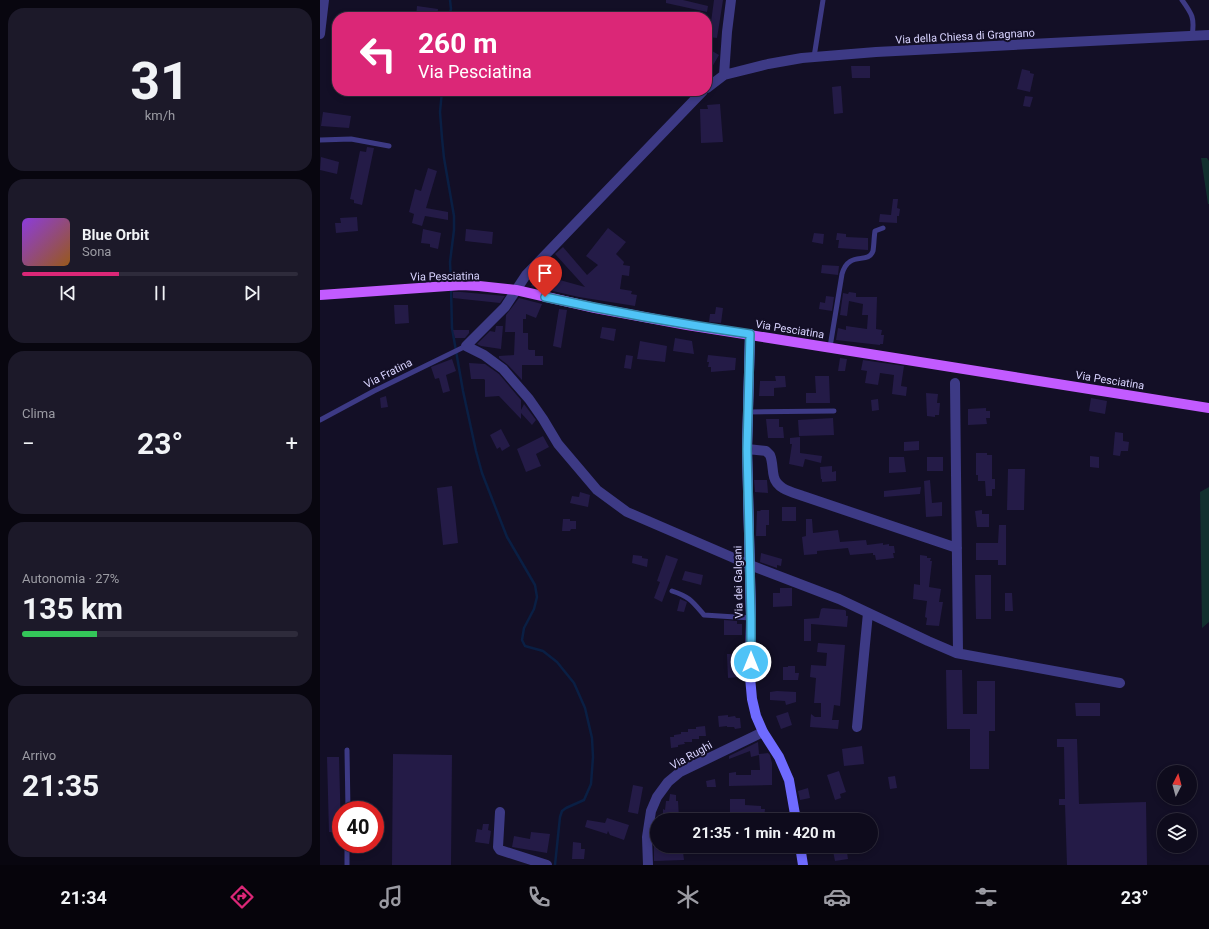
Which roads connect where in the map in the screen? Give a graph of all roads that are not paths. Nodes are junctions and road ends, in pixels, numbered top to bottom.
1 (324, 0) edge
2 (731, 0) edge
3 (823, 0) edge
4 (1182, 0) edge
5 (320, 34) edge
6 (1209, 35) edge
7 (1192, 36) junction
8 (814, 57) junction
9 (724, 75) junction
10 (712, 84) edge
11 (698, 96) edge
12 (320, 140) edge
13 (389, 146) dead end
14 (883, 228) dead end
15 (516, 290) junction
16 (320, 295) edge
17 (750, 334) junction
18 (464, 347) junction
19 (830, 347) junction
20 (954, 383) dead end
21 (1209, 408) edge
22 (834, 411) dead end
23 (748, 412) junction
24 (320, 420) edge
25 (747, 449) junction
26 (957, 548) junction
27 (750, 565) junction
28 (672, 591) dead end
29 (868, 613) junction
30 (751, 618) junction
31 (958, 653) junction
32 (1120, 683) dead end
33 (856, 727) dead end
34 (763, 732) junction
35 (347, 750) dead end
36 (348, 801) edge
37 (500, 812) dead end
38 (795, 813) edge
39 (348, 853) edge
40 (801, 853) edge
41 (347, 865) edge
42 (547, 865) edge
43 (648, 865) edge
44 (804, 865) edge

1 - 5 street
2 - 9 street
3 - 8 lane
4 - 7 lane
6 - 7 street, Via della Chiesa di Gragnano
7 - 8 street, Via della Chiesa di Gragnano
8 - 9 street, Via della Chiesa di Gragnano
9 - 10 street
11 - 15 street
12 - 13 lane
14 - 19 lane
15 - 16 main road, Via Pesciatina
15 - 17 main road, Via Pesciatina
15 - 18 street
17 - 19 main road, Via Pesciatina
17 - 23 street, Via dei Galgani
18 - 24 lane, Via Fratina
18 - 27 street
19 - 21 main road, Via Pesciatina
20 - 26 street
22 - 23 lane
23 - 25 street, Via dei Galgani
25 - 26 street
25 - 27 street, Via dei Galgani
26 - 31 street
27 - 29 street
27 - 30 street, Via dei Galgani
28 - 30 lane
29 - 31 street
29 - 33 street
30 - 34 street, Via dei Galgani
31 - 32 street
34 - 38 street, Via dei Galgani
34 - 43 street, Via Rughi
35 - 36 lane
37 - 42 street
39 - 41 lane
40 - 44 street

